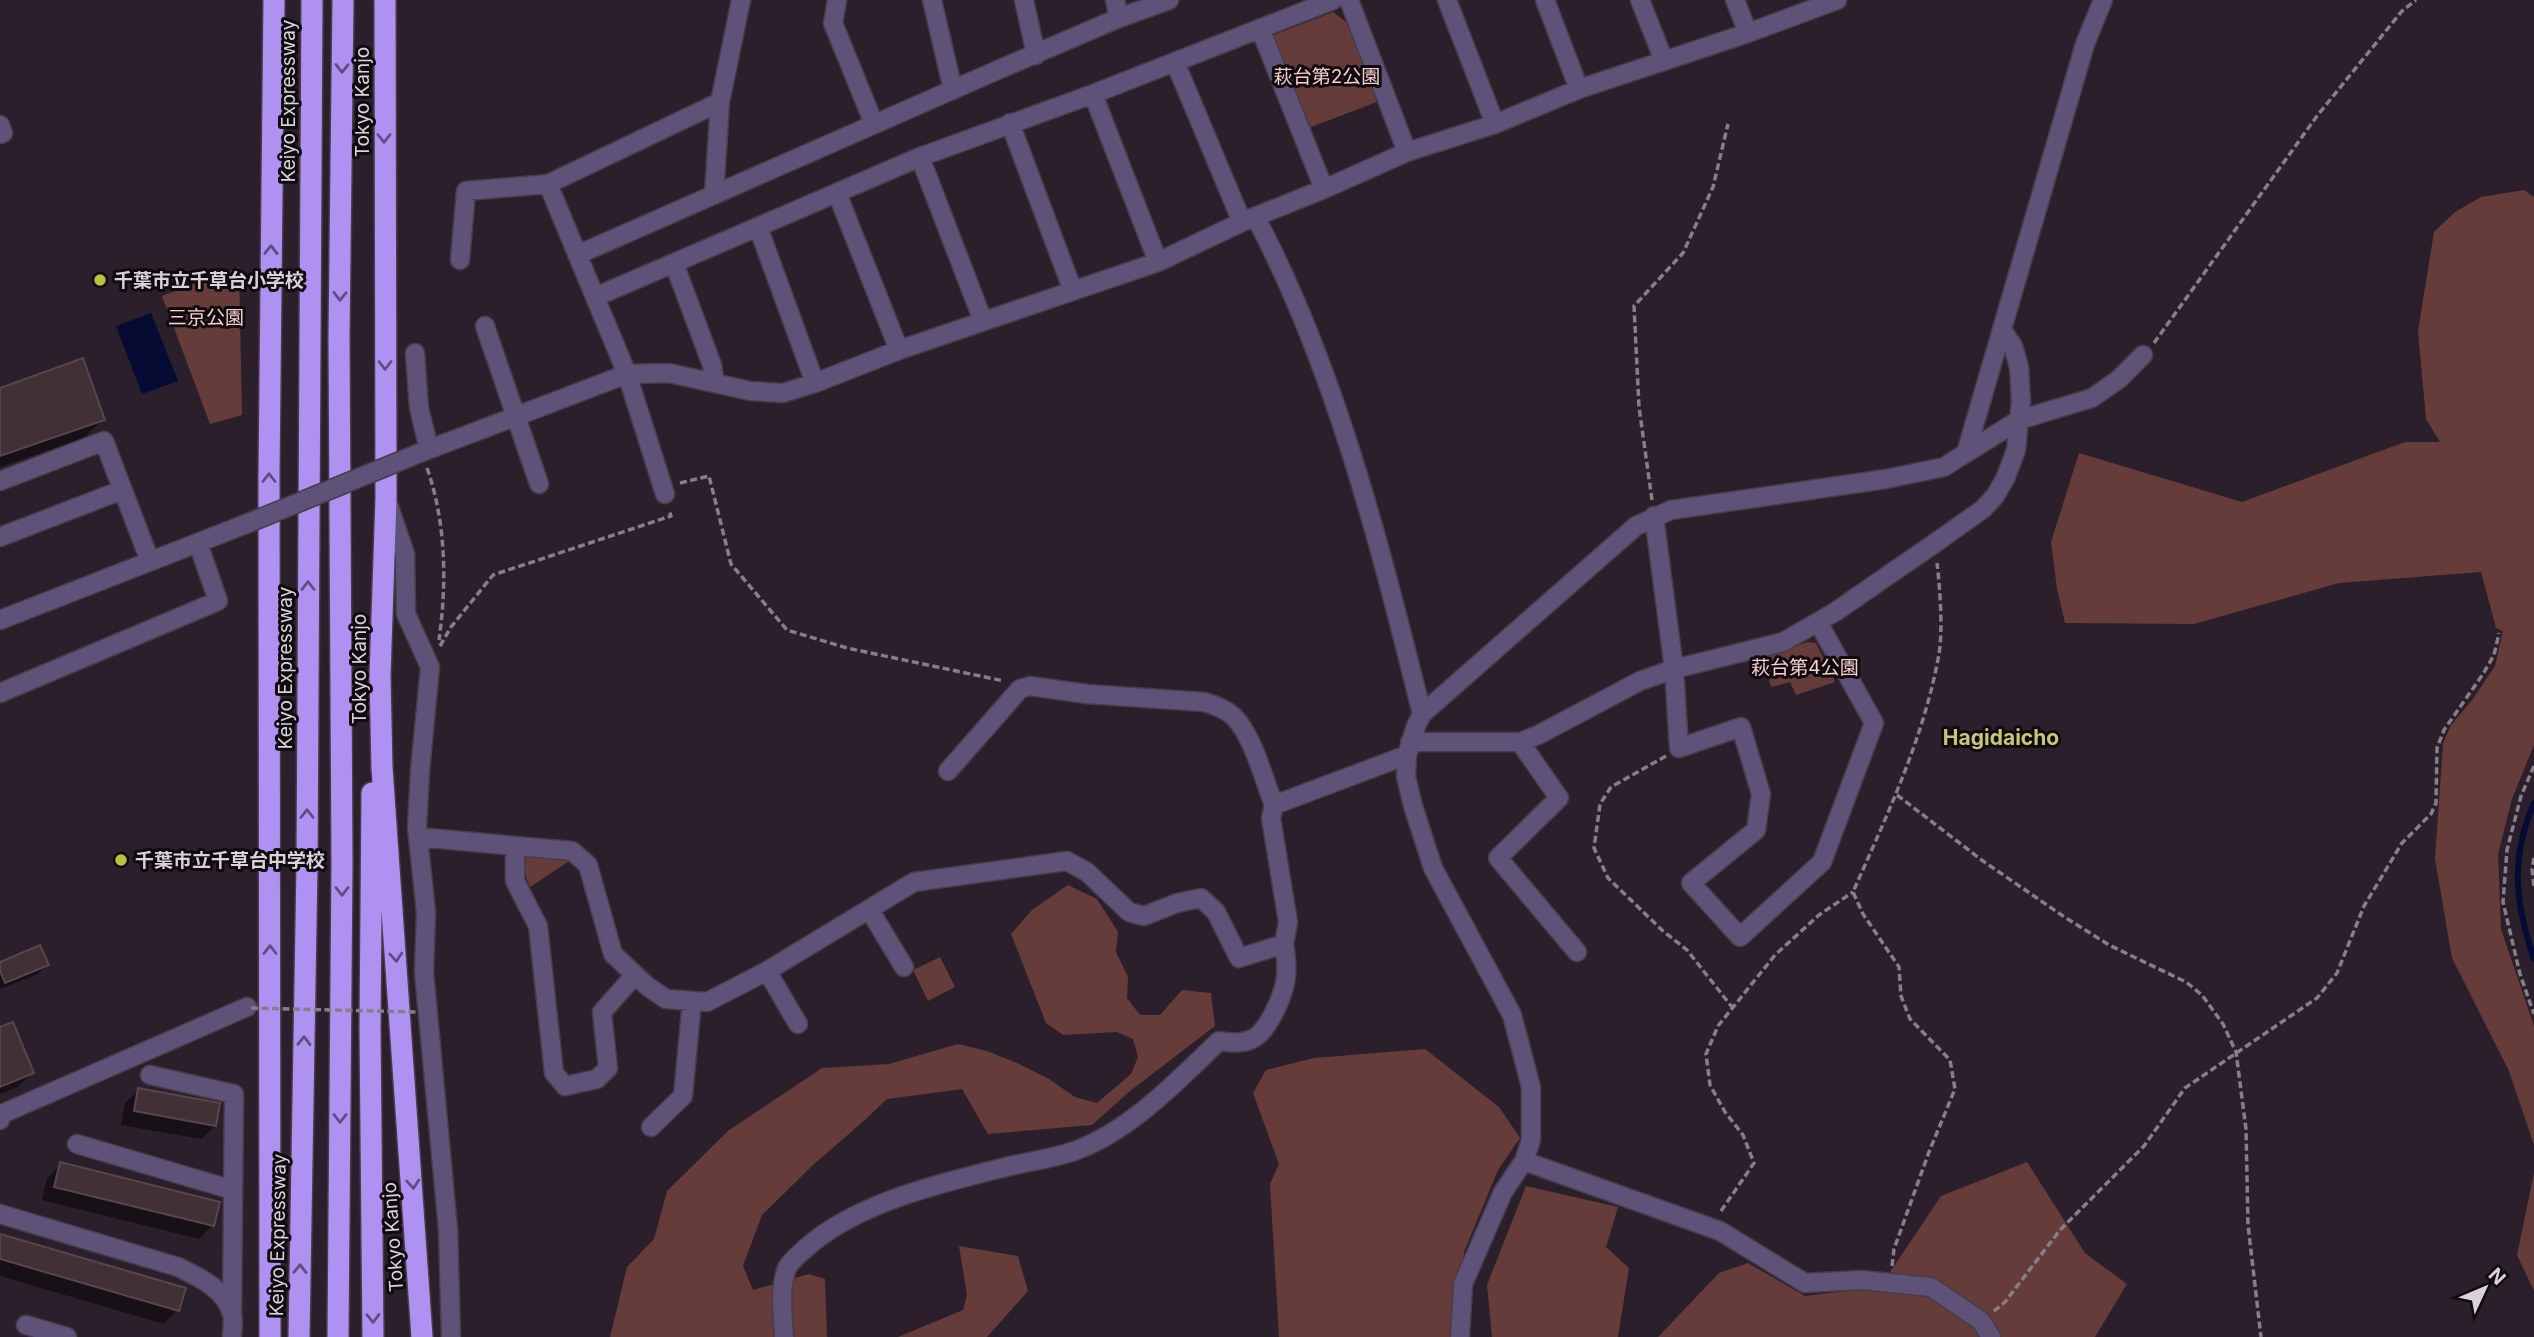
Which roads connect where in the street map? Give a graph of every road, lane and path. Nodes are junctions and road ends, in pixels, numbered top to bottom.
1 (274, 0) edge
2 (312, 0) edge
3 (343, 0) edge
4 (385, 0) edge
5 (741, 0) edge
6 (837, 0) edge
7 (932, 0) edge
8 (1024, 0) edge
9 (1115, 0) edge
10 (1169, 0) edge
11 (1334, 0) edge
12 (1349, 0) edge
13 (1447, 0) edge
14 (1545, 0) edge
15 (1640, 0) edge
16 (1735, 0) edge
17 (1837, 0) edge
18 (2103, 0) edge
19 (2416, 0) edge
20 (1119, 18) junction
21 (1260, 28) junction
22 (1748, 33) junction
23 (1036, 55) junction
24 (1664, 61) junction
25 (1175, 62) junction
26 (1579, 89) junction
27 (953, 90) junction
28 (1093, 94) junction
29 (720, 102) junction
30 (1010, 123) junction
31 (874, 124) junction
32 (1495, 124) junction
33 (1728, 124) dead end
34 (0, 125) edge
35 (0, 134) edge
36 (1406, 152) junction
37 (920, 157) junction
38 (548, 184) junction
39 (1324, 189) junction
40 (837, 193) junction
41 (714, 195) junction
42 (1249, 220) junction
43 (758, 227) junction
44 (577, 255) junction
45 (460, 260) dead end
46 (1158, 262) junction
47 (674, 263) junction
48 (1073, 290) junction
49 (595, 297) junction
50 (983, 321) junction
51 (485, 326) dead end
52 (2002, 330) junction
53 (899, 350) junction
54 (415, 353) dead end
55 (2143, 355) joint
56 (627, 374) junction
57 (715, 383) junction
58 (815, 383) junction
59 (516, 416) junction
60 (2020, 420) junction
61 (426, 451) junction
62 (1966, 453) junction
63 (0, 481) edge
64 (539, 484) dead end
65 (122, 490) junction
66 (664, 491) junction
67 (386, 498) junction
68 (1654, 516) junction
69 (0, 537) edge
70 (198, 543) junction
71 (1934, 543) junction
72 (150, 561) junction
73 (383, 590) junction
74 (0, 620) edge
75 (1818, 622) junction
76 (2499, 633) dead end
77 (1674, 669) junction
78 (1030, 686) junction
79 (0, 693) edge
80 (1422, 714) junction
81 (1520, 741) junction
82 (1408, 748) junction
83 (1679, 748) junction
84 (2534, 766) edge
85 (948, 771) dead end
86 (1896, 795) junction
87 (1274, 805) junction
88 (418, 837) junction
89 (515, 846) junction
90 (2534, 858) edge
91 (2534, 887) edge
92 (1853, 892) junction
93 (869, 909) junction
94 (1284, 944) junction
95 (1577, 952) dead end
96 (904, 967) dead end
97 (767, 971) junction
98 (635, 975) junction
99 (692, 1001) junction
100 (249, 1007) joint
101 (1732, 1007) junction
102 (417, 1012) dead end
103 (2534, 1014) edge
104 (798, 1024) dead end
105 (2236, 1052) junction
106 (150, 1075) dead end
107 (0, 1120) edge
108 (651, 1126) dead end
109 (77, 1144) dead end
110 (1524, 1161) junction
111 (233, 1190) junction
112 (0, 1214) edge
113 (1710, 1228) junction
114 (1891, 1283) junction
115 (232, 1314) junction
116 (26, 1325) dead end
117 (1986, 1329) edge
118 (67, 1337) edge
119 (232, 1337) edge
120 (270, 1337) edge
121 (299, 1337) edge
122 (338, 1337) edge
123 (373, 1337) edge
124 (422, 1337) edge
125 (451, 1337) edge
126 (784, 1337) edge
127 (1460, 1337) edge
128 (2261, 1337) edge

120 -> 1 highway
121 -> 2 highway, Keiyo Expressway
3 -> 122 highway
4 -> 67 highway, Tokyo Kanjo
5 - 29 street
6 - 31 street
7 - 27 street
8 - 23 street
9 - 20 street
10 - 20 street
11 - 21 street
12 - 36 street
13 - 32 street
14 - 26 street
15 - 24 street
16 - 22 street
17 - 22 street
18 - 52 street
19 - 55 path
20 - 23 street
21 - 25 street
21 - 39 street
22 - 24 street
23 - 27 street
24 - 26 street
25 - 28 street
25 - 42 street
26 - 32 street
27 - 31 street
28 - 30 street
28 - 46 street
29 - 38 street
29 - 41 street
30 - 37 street
30 - 48 street
31 - 41 street
32 - 36 street
33 - 68 path
34 - 35 street
36 - 39 street
37 - 40 street
37 - 50 street
38 - 44 street
38 - 45 street
39 - 42 street
40 - 43 street
40 - 53 street
41 - 44 street
42 - 46 street
42 - 80 street
43 - 47 street
43 - 58 street
44 - 49 street
46 - 48 street
47 - 49 street
47 - 57 street
48 - 50 street
49 - 56 street
50 - 53 street
51 - 59 street
52 - 60 street
52 - 62 street
53 - 58 street
54 - 61 street
55 - 60 street
56 - 57 street
56 - 59 street
56 - 66 street
57 - 58 street
59 - 61 street
59 - 64 street
60 - 62 street
60 - 71 street
61 - 66 path
61 - 70 street, bridge
62 - 68 street
63 - 65 street
65 - 69 street
65 - 72 street
66 - 78 path
67 - 73 highway, Tokyo Kanjo
67 - 88 street
68 - 77 street
68 - 80 street
70 - 72 street
70 - 79 street
71 - 75 street
71 - 86 path
72 - 74 street
73 -> 123 highway
73 -> 124 highway, Tokyo Kanjo
75 - 77 street
75 - 83 street
76 - 105 path
77 - 81 street
77 - 83 street
78 - 85 street
78 - 87 street
80 - 82 street
81 - 82 street
81 - 95 street
82 - 87 street
82 - 110 street
83 - 101 path
84 - 103 path
86 - 92 path
86 - 105 path
87 - 94 street
88 - 89 street
88 - 125 street
89 - 98 street
89 - 98 street
90 - 91 path
92 - 101 path
92 - 114 path
93 - 94 street
93 - 96 street
93 - 97 street
94 - 126 street
97 - 99 street
97 - 104 street
98 - 99 street
99 - 108 street
100 - 102 path, bridge
100 - 107 street
101 - 113 path
105 - 117 path
105 - 128 path
106 - 111 street
109 - 111 street
110 - 113 street
110 - 127 street
111 - 115 street
112 - 115 street
113 - 114 street
114 - 117 street
115 - 119 street
116 - 118 street

